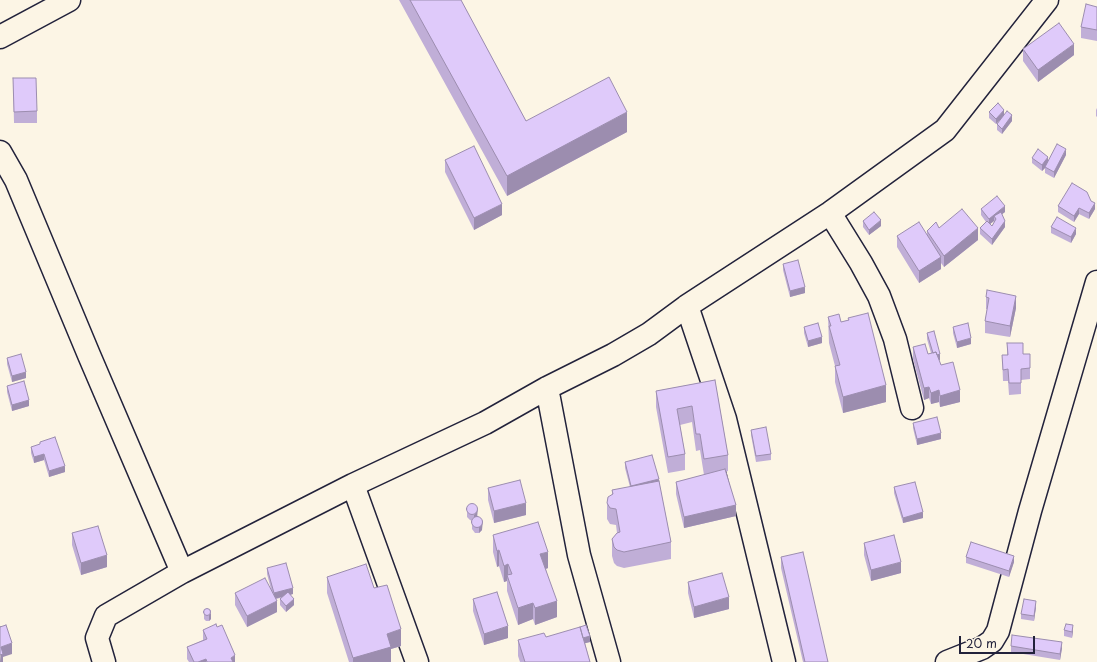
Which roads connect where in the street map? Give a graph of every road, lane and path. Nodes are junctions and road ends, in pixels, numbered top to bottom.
1 (70, 0) edge
2 (1048, 0) edge
3 (0, 37) edge
4 (0, 152) edge
5 (830, 213) junction
6 (1097, 282) edge
7 (687, 306) junction
8 (547, 388) junction
9 (912, 408) dead end
10 (353, 485) junction
11 (182, 572) junction
12 (104, 662) edge
13 (417, 662) edge
14 (608, 662) edge
15 (784, 662) edge
16 (947, 662) edge

1 - 3 street
2 - 5 street
4 - 11 street
5 - 7 street
5 - 9 street
6 - 16 street
7 - 8 street
7 - 15 street
8 - 10 street
8 - 14 street
10 - 11 street
10 - 13 street
11 - 12 street

